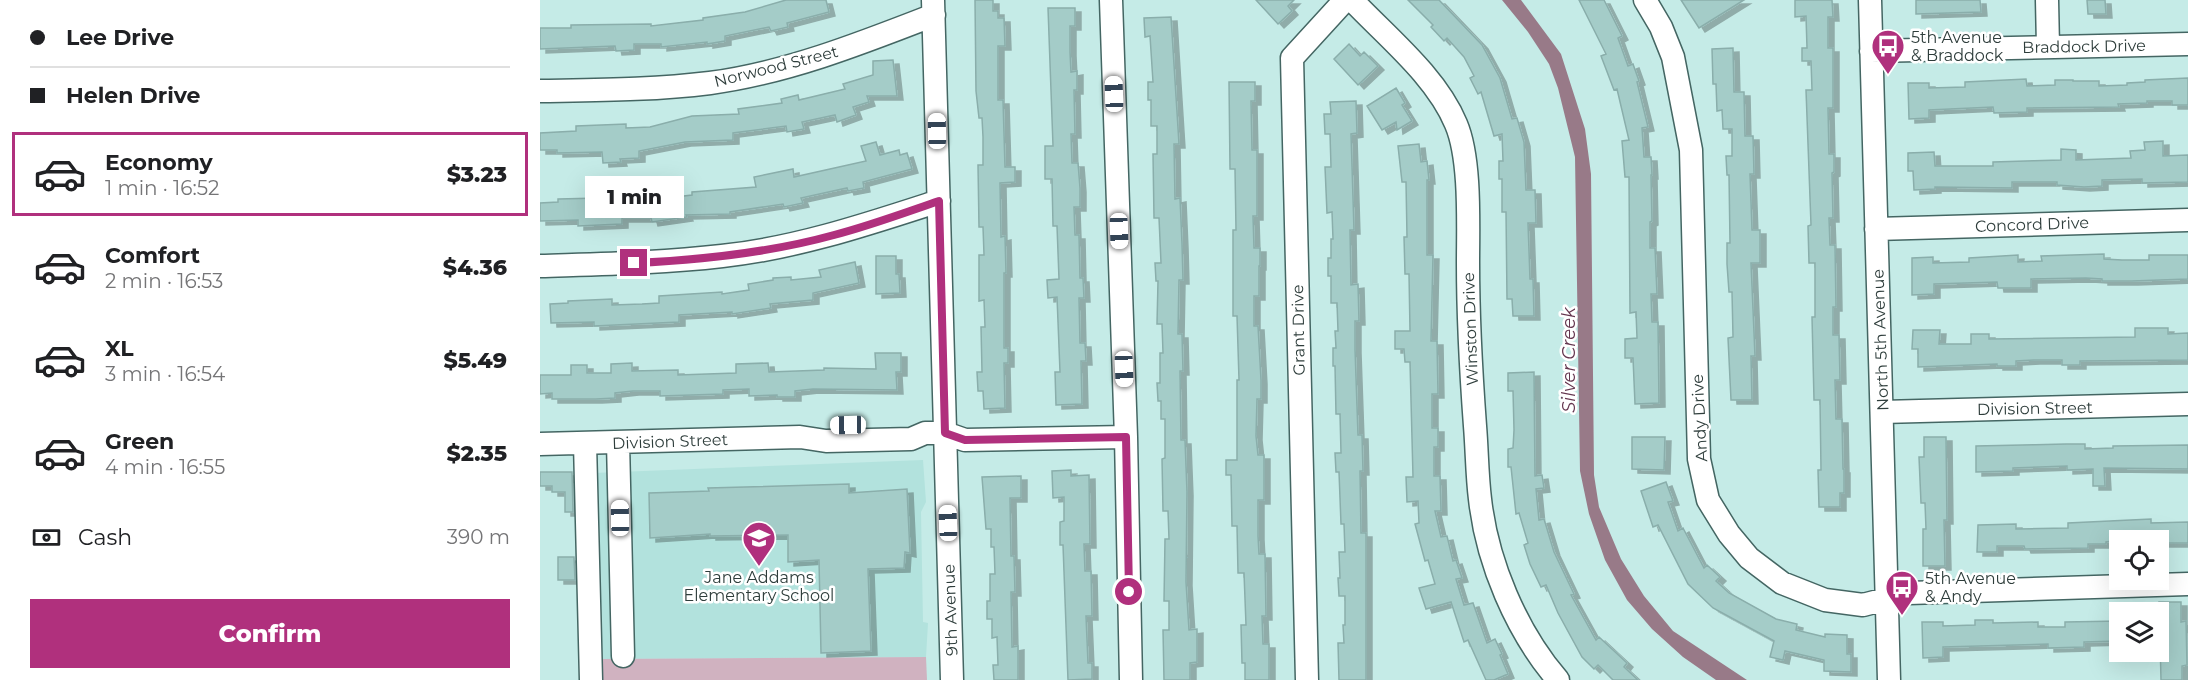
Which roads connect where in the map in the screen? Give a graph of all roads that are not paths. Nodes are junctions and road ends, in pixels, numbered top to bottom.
1 (1111, 0) edge
2 (1345, 0) edge
3 (1352, 0) edge
4 (1645, 0) edge
5 (1870, 0) edge
6 (2047, 0) edge
7 (933, 8) edge
8 (2188, 44) edge
9 (2048, 47) junction
10 (1871, 51) junction
11 (540, 91) edge
12 (939, 201) junction
13 (2188, 220) edge
14 (1876, 229) junction
15 (540, 266) edge
16 (2188, 404) edge
17 (1882, 412) junction
18 (935, 433) junction
19 (1126, 437) junction
20 (618, 442) junction
21 (585, 443) junction
22 (540, 444) edge
23 (2188, 584) edge
24 (1887, 598) junction
25 (623, 656) dead end
26 (591, 680) edge
27 (952, 680) edge
28 (1131, 680) edge
29 (1307, 680) edge
30 (1557, 680) edge
31 (1889, 680) edge

1 - 19 street
2 - 29 street, Grant Drive
3 - 30 street, Winston Drive
4 - 24 street, Andy Drive
5 - 10 street, North 5th Avenue
6 - 9 street
7 - 11 street, Norwood Street
7 - 12 street, 9th Avenue
8 - 9 street, Braddock Drive
9 - 10 street, Braddock Drive
10 - 14 street, North 5th Avenue
12 - 15 street
12 - 18 street, 9th Avenue
13 - 14 street, Concord Drive
14 - 17 street, North 5th Avenue
16 - 17 street, Division Street
17 - 24 street, North 5th Avenue
18 - 19 street, Division Street
18 - 20 street, Division Street
18 - 27 street, 9th Avenue
19 - 28 street
20 - 21 street, Division Street
20 - 25 street
21 - 22 street, Division Street
21 - 26 street
23 - 24 street, Andy Drive
24 - 31 street, North 5th Avenue

